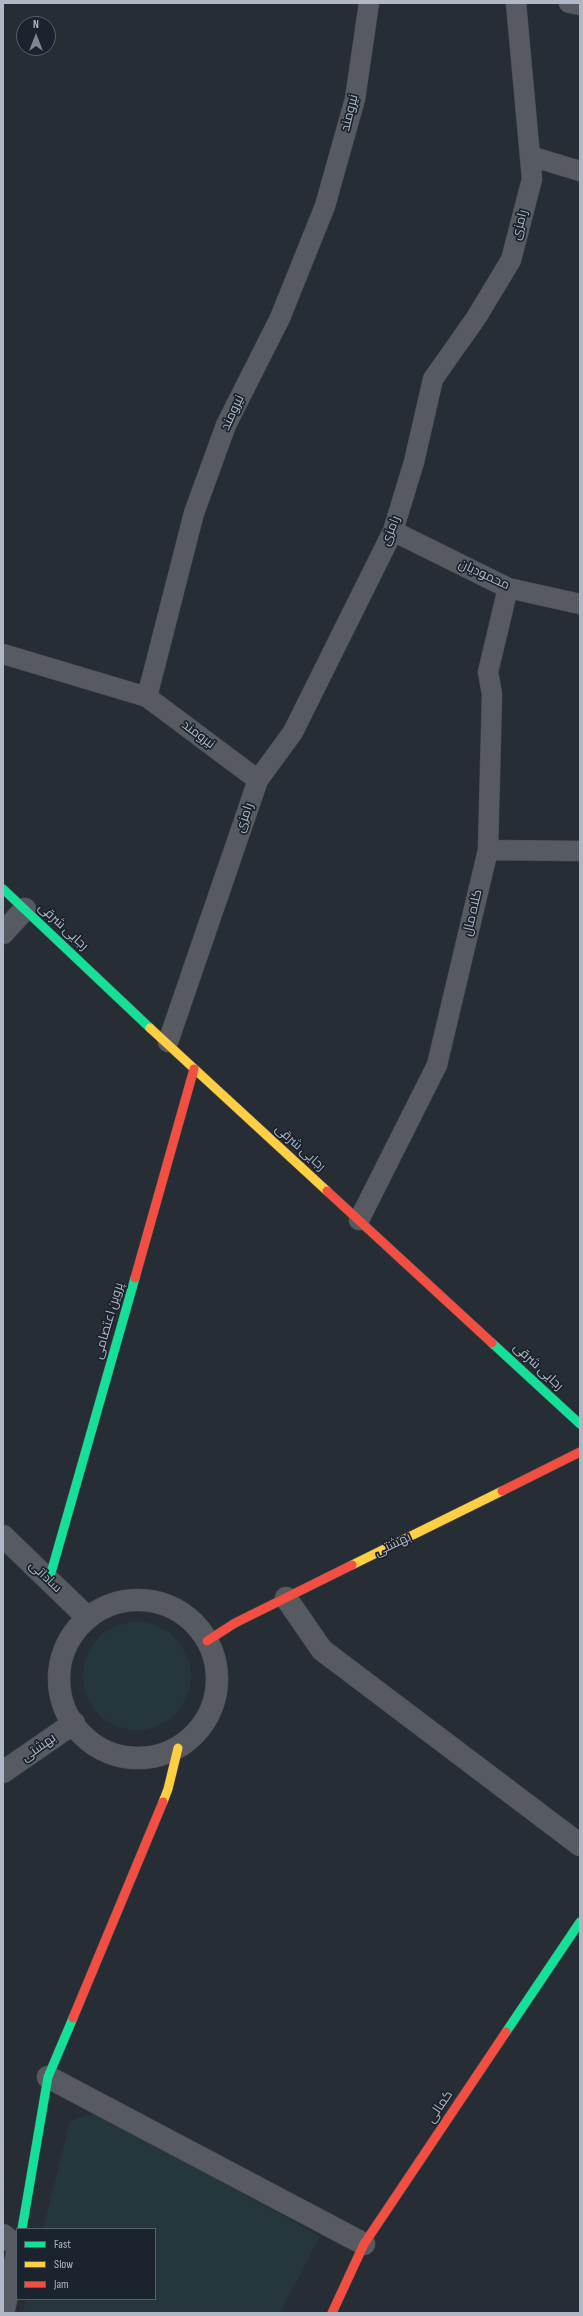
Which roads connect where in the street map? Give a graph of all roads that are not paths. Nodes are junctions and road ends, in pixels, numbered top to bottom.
1 (369, 3) edge
2 (516, 3) edge
3 (569, 3) edge
4 (580, 5) edge
5 (530, 156) junction
6 (580, 171) edge
7 (393, 532) junction
8 (508, 588) junction
9 (580, 604) edge
10 (3, 654) edge
11 (147, 697) junction
12 (258, 780) junction
13 (488, 850) junction
14 (580, 851) edge
15 (3, 889) edge
16 (25, 909) junction
17 (3, 933) edge
18 (168, 1042) junction
19 (194, 1069) junction
20 (359, 1220) junction
21 (580, 1424) edge
22 (580, 1452) edge
23 (3, 1536) edge
24 (49, 1580) junction
25 (286, 1598) junction
26 (88, 1618) junction
27 (207, 1640) junction
28 (74, 1723) junction
29 (178, 1748) junction
30 (3, 1772) edge
31 (580, 1845) edge
32 (580, 1922) edge
33 (48, 2077) junction
34 (22, 2228) edge
35 (3, 2235) edge
36 (364, 2244) junction
37 (16, 2245) edge
38 (16, 2258) edge
39 (3, 2313) edge
40 (332, 2313) edge

1 - 11 lane, نیرومند
2 - 5 lane, رامزی
3 - 4 lane
5 - 6 lane
5 - 7 lane, رامزی
7 - 8 lane, محمودیان
7 - 12 lane, رامزی
8 - 9 lane, محمودیان
8 - 13 lane, کلاه مال
10 - 11 lane
11 - 12 lane, نیرومند
12 - 18 lane, رامزی
13 - 14 lane
13 - 20 lane, کلاه مال
15 - 16 street, رجایی شرقی
16 - 17 street
16 - 18 street, رجایی شرقی
18 - 19 street, رجایی شرقی
19 - 20 street, رجایی شرقی
19 - 24 street, پروین اعتصامی
20 - 21 street, رجایی شرقی
22 - 25 street, بهشتی
23 - 24 street, ساداتی
24 - 26 street, ساداتی
25 - 27 street, بهشتی
25 - 31 street
26 - 27 street
26 - 28 street
27 - 29 street
28 - 29 street
28 - 30 street, بهشتی
29 - 33 street
32 - 36 street, کمالی
33 - 34 street
33 - 36 street
35 - 37 street
36 - 40 street, کمالی
38 - 39 street

